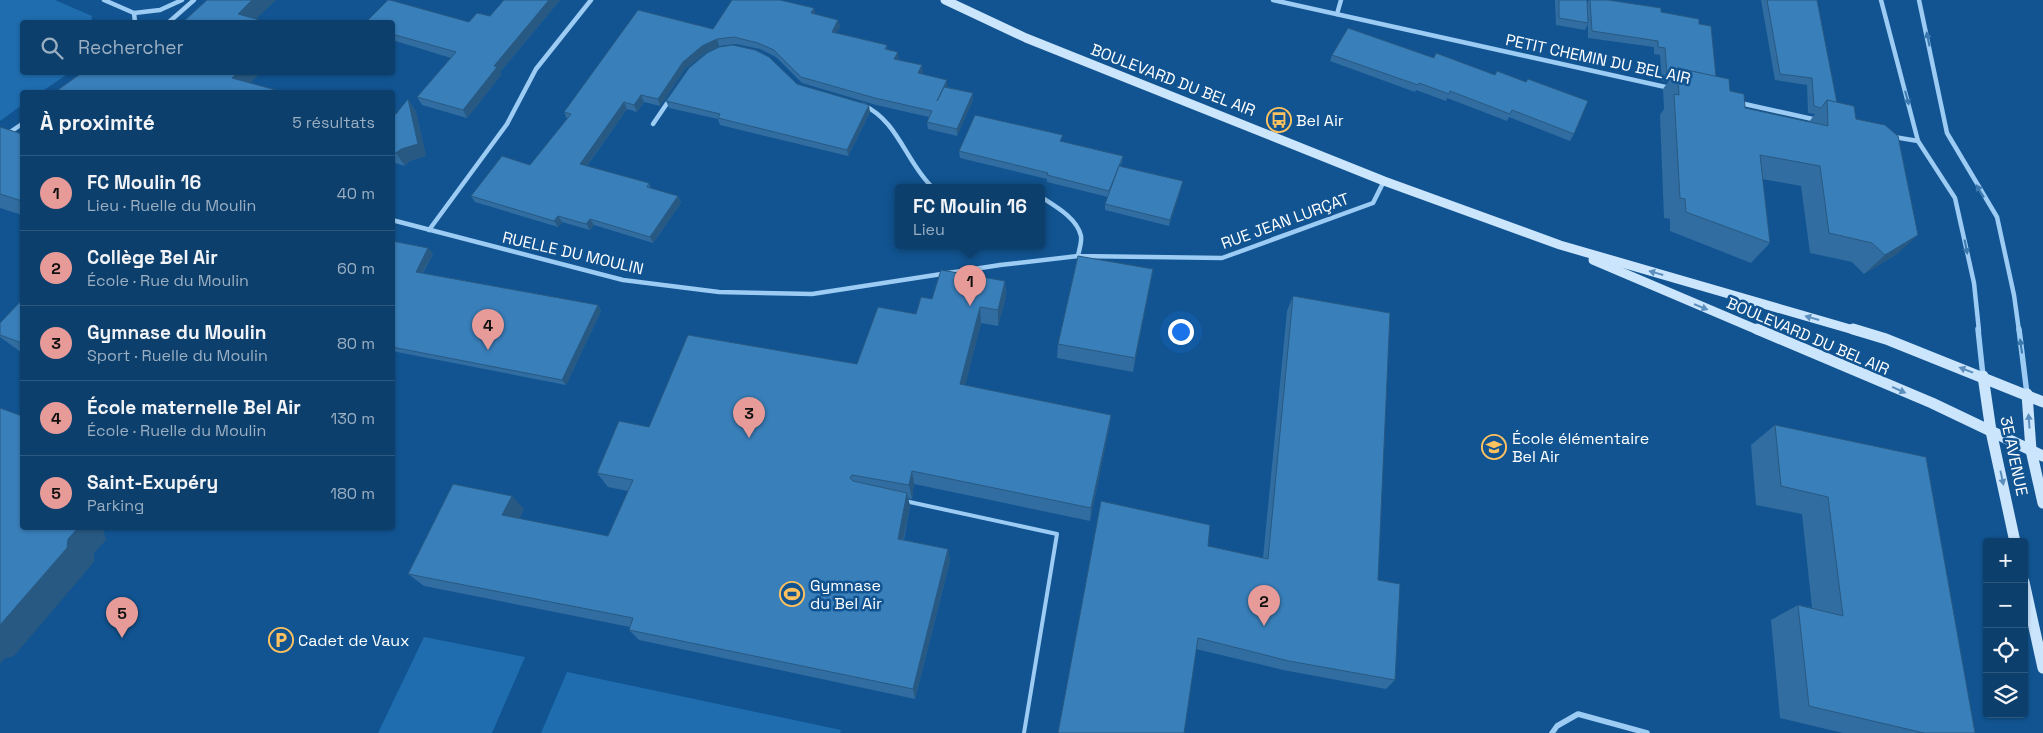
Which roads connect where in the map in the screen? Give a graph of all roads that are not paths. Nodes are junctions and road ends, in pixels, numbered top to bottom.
1 (104, 0) edge
2 (182, 0) edge
3 (194, 0) edge
4 (591, 0) edge
5 (945, 0) edge
6 (1273, 0) edge
7 (1341, 0) edge
8 (1881, 0) edge
9 (1920, 0) edge
10 (134, 13) junction
11 (1338, 14) junction
12 (135, 20) edge
13 (171, 20) edge
14 (1678, 90) edge
15 (673, 94) edge
16 (859, 103) edge
17 (1736, 103) edge
18 (1824, 122) dead end
19 (654, 124) dead end
20 (20, 125) edge
21 (1889, 136) edge
22 (0, 140) edge
23 (1918, 141) junction
24 (1384, 181) junction
25 (929, 184) edge
26 (1045, 200) edge
27 (395, 221) edge
28 (429, 230) junction
29 (1560, 245) junction
30 (1078, 256) junction
31 (1983, 376) junction
32 (2027, 394) junction
33 (2043, 402) edge
34 (1991, 431) junction
35 (2031, 450) junction
36 (2043, 456) edge
37 (896, 499) edge
38 (2043, 503) edge
39 (2014, 538) edge
40 (2024, 583) edge
41 (2043, 668) edge
42 (1024, 733) edge
43 (1552, 733) edge
44 (1647, 733) edge

1 - 10 street
2 - 10 street
3 - 13 street
4 - 28 street
5 - 24 main road, BOULEVARD DU BEL AIR
6 - 11 street, PETIT CHEMIN DU BEL AIR
7 - 11 street
8 -> 23 street
32 -> 9 street
10 - 12 street
11 - 14 street, PETIT CHEMIN DU BEL AIR
15 - 19 street
16 - 25 street
17 - 18 street
20 - 22 street
21 - 23 street
23 -> 31 street
24 - 29 main road, BOULEVARD DU BEL AIR
24 - 30 street, RUE JEAN LURÇAT
26 - 30 street
27 - 28 street, RUELLE DU MOULIN
28 - 30 street, RUELLE DU MOULIN
31 -> 29 main road, BOULEVARD DU BEL AIR
29 -> 34 main road, BOULEVARD DU BEL AIR
31 - 32 main road, BOULEVARD DU BEL AIR
31 - 34 main road, 3E AVENUE
32 - 33 main road, BOULEVARD DU BEL AIR
35 -> 32 main road, 3E AVENUE
34 - 35 main road, BOULEVARD DU BEL AIR
34 -> 39 main road, 3E AVENUE
35 - 36 main road, BOULEVARD DU BEL AIR
35 - 38 main road, 3E AVENUE
37 - 42 lane
40 - 41 main road
43 - 44 street

